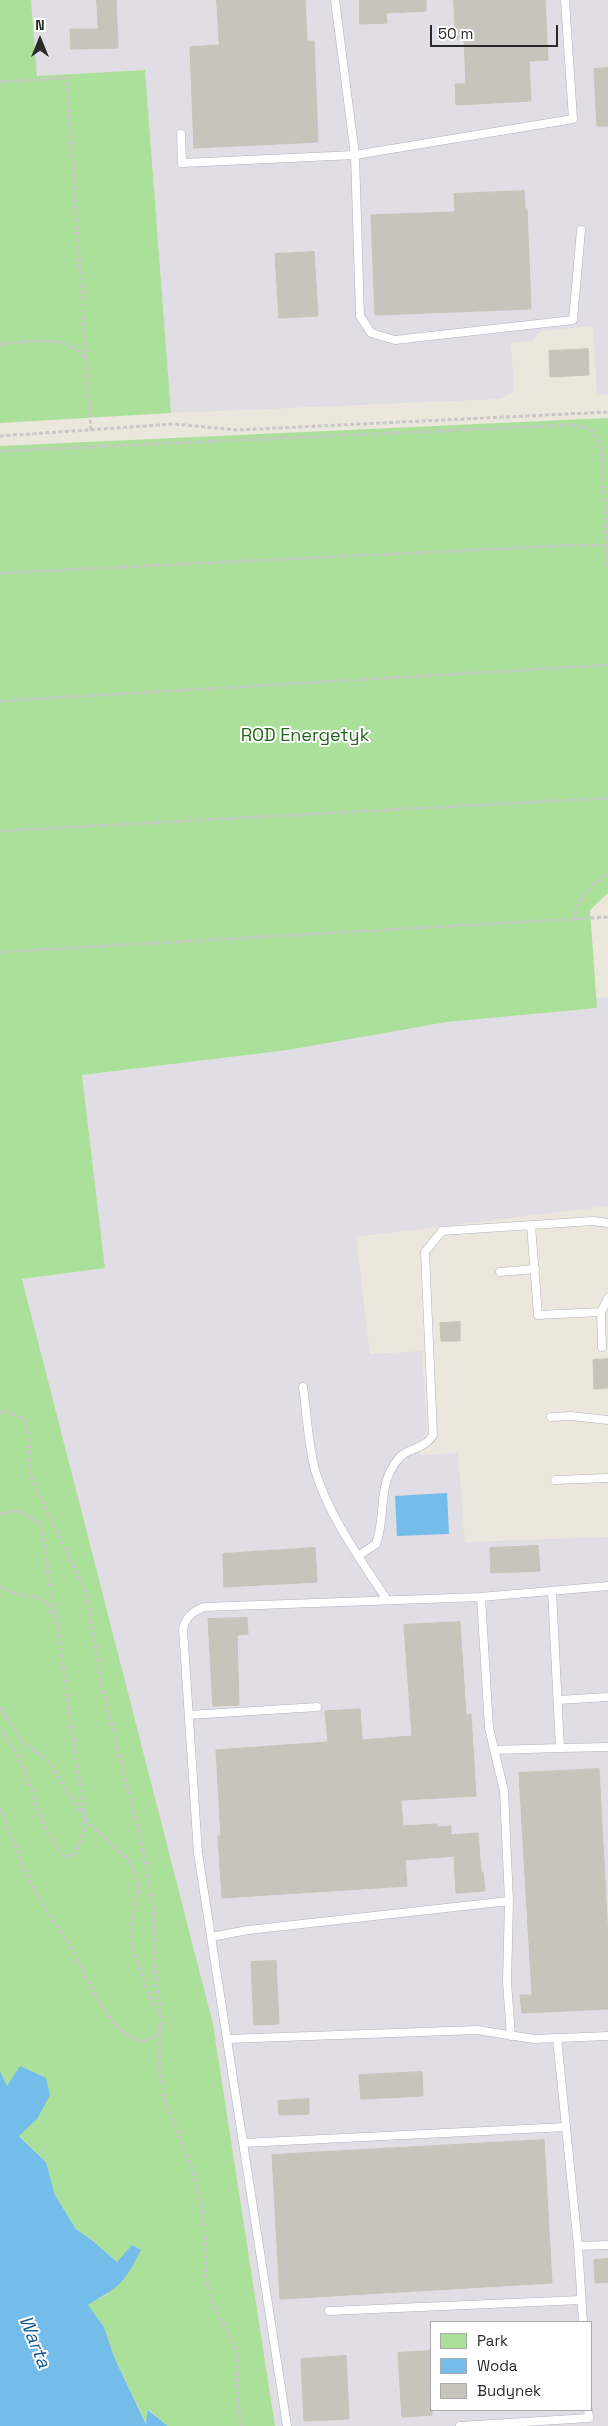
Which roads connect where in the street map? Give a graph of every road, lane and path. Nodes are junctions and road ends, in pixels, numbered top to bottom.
1 (336, 0) edge
2 (564, 0) edge
3 (0, 82) edge
4 (181, 134) dead end
5 (354, 155) junction
6 (581, 230) dead end
7 (0, 344) edge
8 (87, 362) junction
9 (608, 412) edge
10 (91, 430) junction
11 (0, 436) edge
12 (0, 451) edge
13 (607, 546) edge
14 (608, 568) edge
15 (0, 572) edge
16 (608, 665) edge
17 (0, 701) edge
18 (608, 798) edge
19 (0, 831) edge
20 (608, 872) edge
21 (608, 917) edge
22 (575, 920) junction
23 (0, 952) edge
24 (608, 1223) edge
25 (531, 1225) junction
26 (534, 1269) junction
27 (500, 1272) dead end
28 (608, 1298) edge
29 (601, 1312) junction
30 (602, 1347) dead end
31 (302, 1387) dead end
32 (0, 1412) edge
33 (551, 1417) dead end
34 (608, 1420) edge
35 (608, 1478) edge
36 (555, 1480) dead end
37 (0, 1514) edge
38 (358, 1556) junction
39 (608, 1586) edge
40 (0, 1587) edge
41 (552, 1591) junction
42 (481, 1597) junction
43 (388, 1600) junction
44 (56, 1616) junction
45 (608, 1697) edge
46 (558, 1700) junction
47 (0, 1707) edge
48 (318, 1708) dead end
49 (189, 1716) junction
50 (0, 1728) edge
51 (608, 1747) edge
52 (560, 1748) junction
53 (494, 1750) junction
54 (0, 1808) edge
55 (84, 1814) junction
56 (509, 1901) junction
57 (211, 1937) junction
58 (161, 2023) junction
59 (511, 2036) junction
60 (608, 2036) edge
61 (558, 2038) junction
62 (227, 2039) junction
63 (566, 2127) junction
64 (243, 2143) junction
65 (608, 2245) edge
66 (578, 2246) junction
67 (581, 2300) junction
68 (329, 2311) dead end
69 (583, 2321) edge
70 (588, 2411) edge
71 (241, 2426) edge
72 (287, 2426) edge
73 (460, 2426) edge

1 - 5 lane
2 - 5 lane
3 - 8 path
4 - 5 lane
5 - 6 lane
7 - 8 path
8 - 10 path
9 - 10 path
10 - 11 path
12 - 13 path
13 - 14 path
13 - 15 path
16 - 17 path
18 - 19 path
20 - 22 path
21 - 22 path
22 - 23 path
24 - 25 lane
25 - 26 lane
25 - 38 lane
26 - 27 lane
26 - 29 lane
28 - 29 lane
29 - 30 lane
31 - 38 lane
32 - 58 path
33 - 34 lane
35 - 36 lane
37 - 44 path
38 - 43 lane
39 - 41 lane
40 - 44 path
41 - 42 lane
41 - 46 lane
42 - 43 lane
42 - 53 lane
43 - 49 lane
44 - 55 path
45 - 46 lane
46 - 52 lane
47 - 55 path
48 - 49 lane
49 - 57 lane
50 - 55 path
51 - 52 lane
52 - 53 lane
53 - 56 lane
54 - 58 path
55 - 58 path
56 - 57 lane
56 - 59 lane
57 - 62 lane
58 - 71 path
59 - 61 lane
59 - 62 lane
60 - 61 lane
61 - 63 lane
62 - 64 lane
63 - 64 lane
63 - 66 lane
64 - 72 lane
65 - 66 lane
66 - 67 lane
67 - 68 lane
67 - 69 lane
70 - 73 lane

